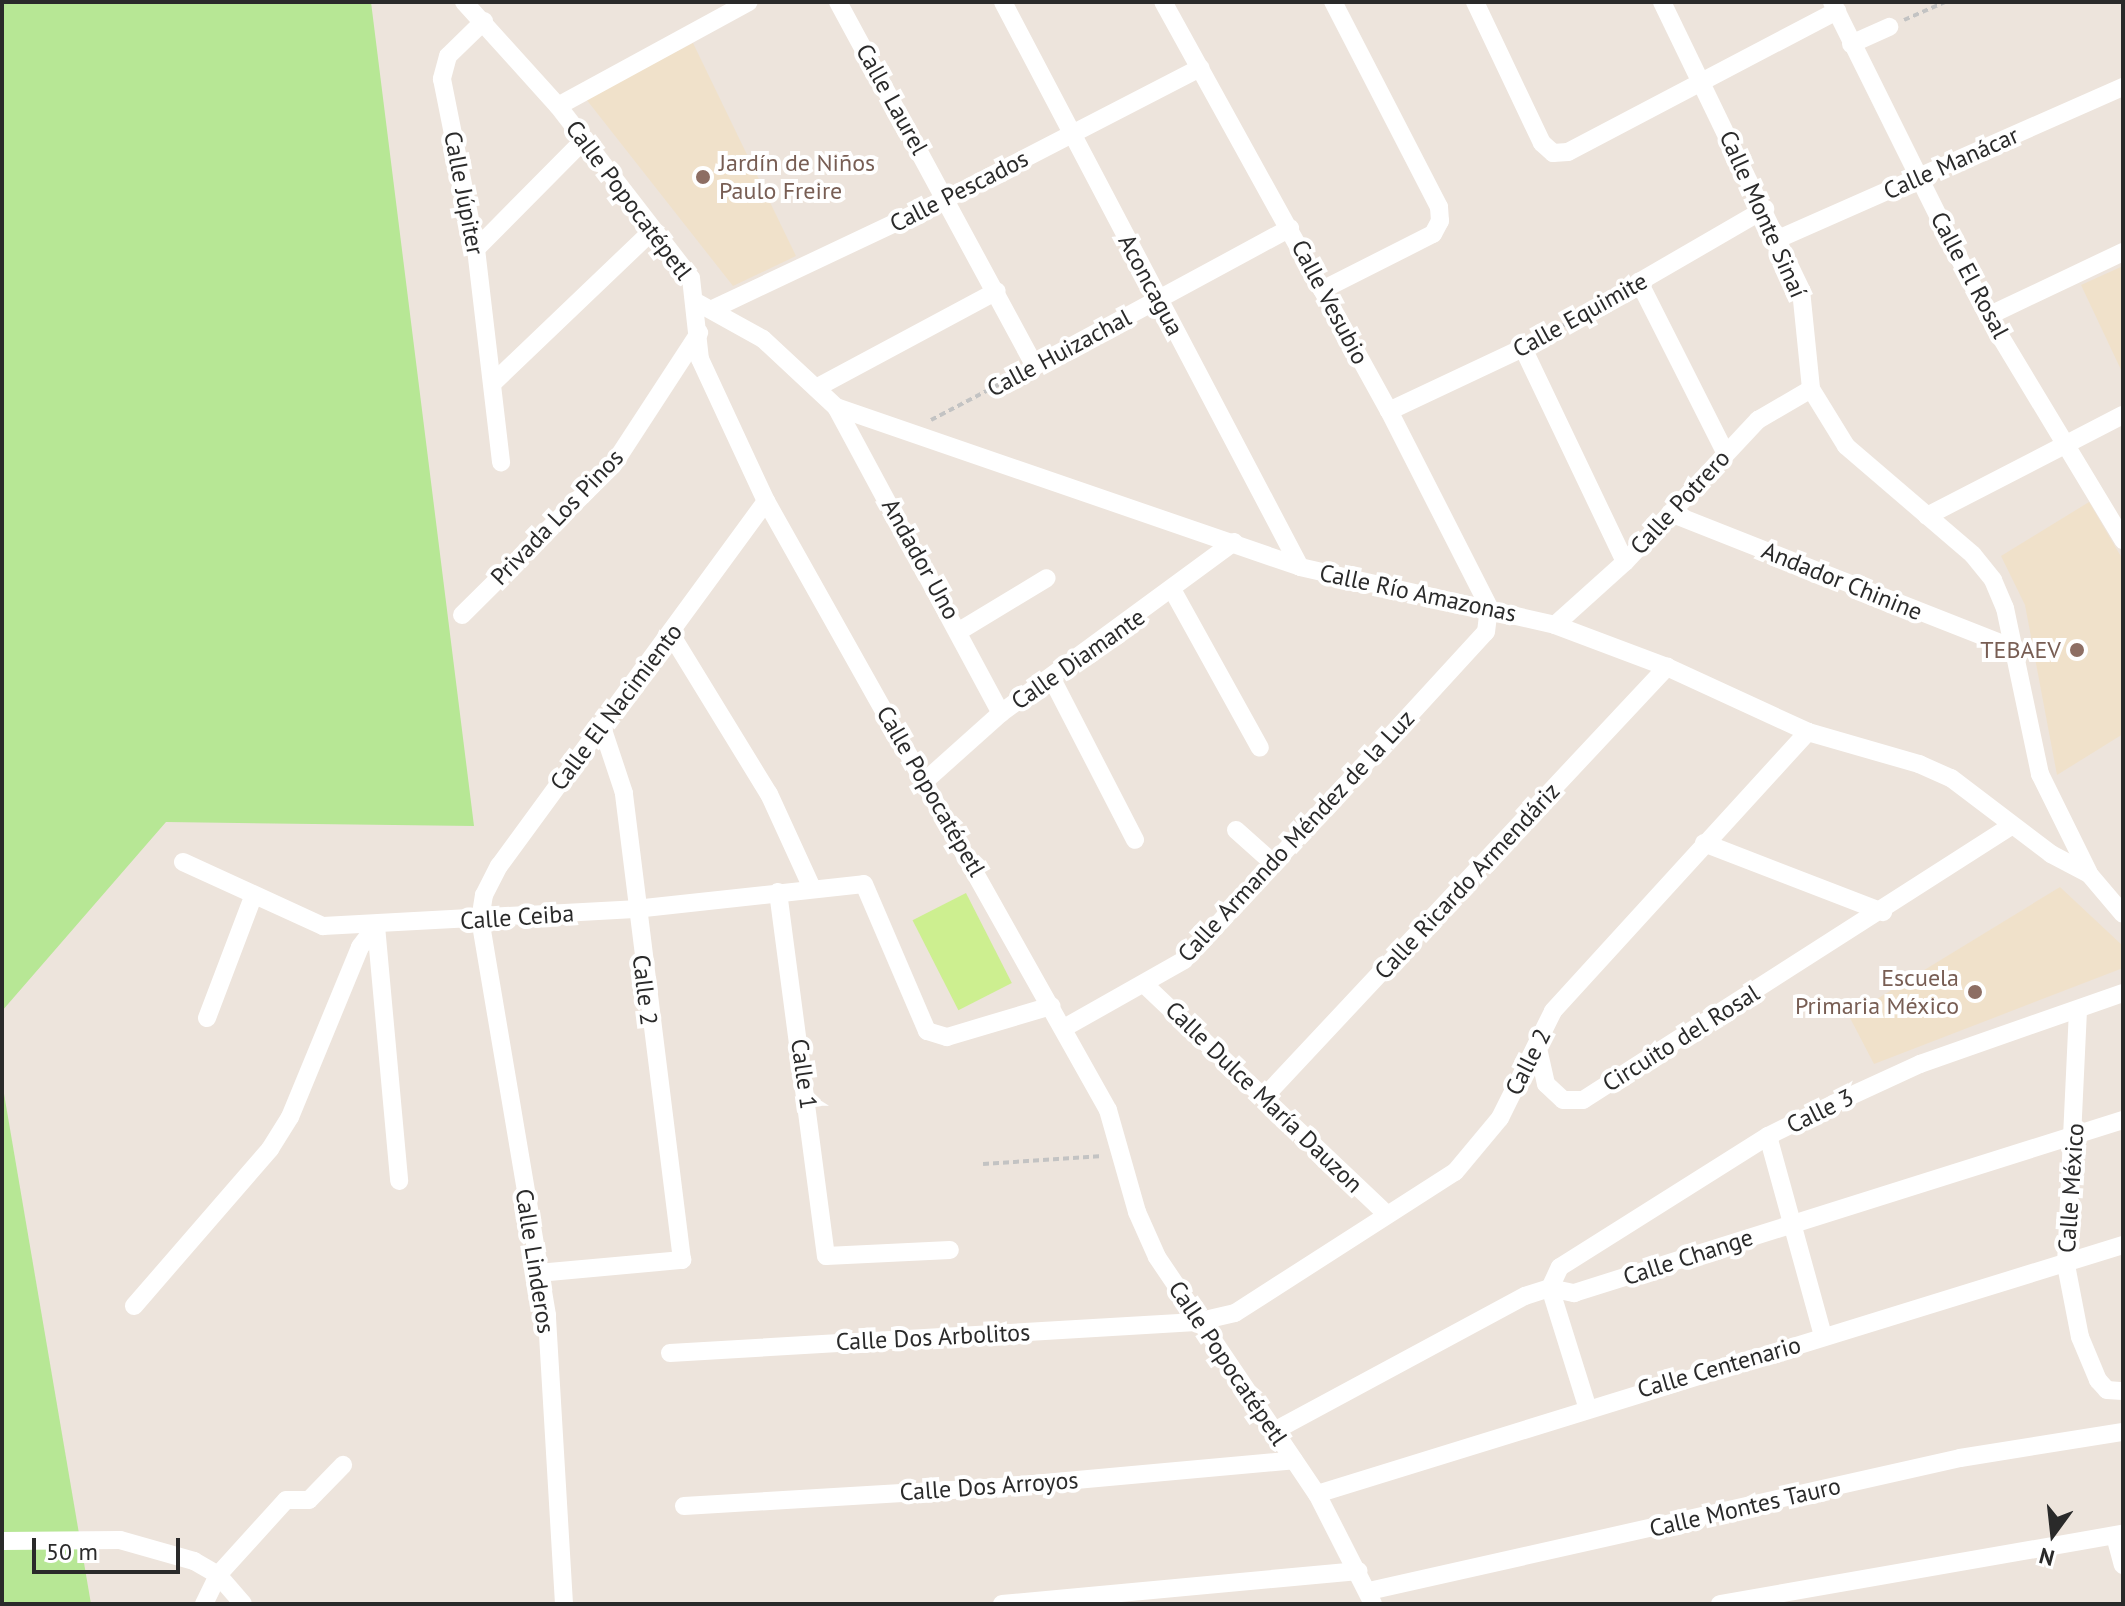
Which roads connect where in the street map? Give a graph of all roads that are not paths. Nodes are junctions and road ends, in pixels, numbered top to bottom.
1 (464, 2) edge
2 (749, 2) edge
3 (838, 2) edge
4 (1003, 2) edge
5 (1163, 2) edge
6 (1333, 2) edge
7 (1475, 2) edge
8 (1662, 2) edge
9 (1834, 6) edge
10 (484, 21) junction
11 (1889, 27) road end
12 (1851, 44) junction
13 (1200, 68) junction
14 (1703, 82) junction
15 (2123, 87) edge
16 (558, 106) junction
17 (1071, 134) junction
18 (585, 139) junction
19 (1919, 178) junction
20 (948, 198) junction
21 (1765, 209) junction
22 (1290, 228) junction
23 (653, 230) junction
24 (1778, 239) junction
25 (476, 249) junction
26 (2123, 252) edge
27 (1322, 290) junction
28 (997, 291) junction
29 (1160, 300) junction
30 (706, 305) junction
31 (1988, 316) junction
32 (699, 333) junction
33 (1035, 366) joint
34 (494, 382) junction
35 (816, 388) junction
36 (1811, 389) junction
37 (836, 407) junction
38 (1389, 411) junction
39 (2123, 415) edge
40 (2062, 443) junction
41 (1725, 452) junction
42 (501, 463) dead end
43 (766, 501) junction
44 (1670, 513) junction
45 (1927, 516) junction
46 (2123, 540) edge
47 (1234, 542) junction
48 (1625, 562) junction
49 (1300, 567) junction
50 (1047, 578) dead end
51 (1173, 591) junction
52 (1489, 607) junction
53 (462, 615) dead end
54 (1555, 625) junction
55 (961, 630) junction
56 (672, 636) junction
57 (2013, 648) junction
58 (1667, 667) junction
59 (1052, 679) junction
60 (1001, 713) junction
61 (601, 724) junction
62 (1808, 732) junction
63 (1260, 748) dead end
64 (925, 781) junction
65 (2011, 826) junction
66 (1236, 830) dead end
67 (1135, 840) dead end
68 (1704, 843) junction
69 (183, 862) dead end
70 (1274, 864) junction
71 (2089, 874) junction
72 (812, 888) junction
73 (778, 892) junction
74 (253, 897) junction
75 (635, 909) junction
76 (1883, 912) junction
77 (2123, 914) edge
78 (480, 920) junction
79 (376, 926) junction
80 (1144, 984) junction
81 (2123, 993) edge
82 (1051, 1006) junction
83 (2078, 1010) junction
84 (207, 1018) dead end
85 (1064, 1028) junction
86 (1537, 1044) junction
87 (1266, 1095) junction
88 (2123, 1120) edge
89 (1768, 1136) junction
90 (2075, 1139) junction
91 (399, 1181) dead end
92 (1384, 1212) junction
93 (1790, 1225) junction
94 (2123, 1245) edge
95 (950, 1250) dead end
96 (2066, 1265) junction
97 (538, 1273) junction
98 (1550, 1288) junction
99 (134, 1306) dead end
100 (1196, 1322) junction
101 (1823, 1336) junction
102 (670, 1353) dead end
103 (2123, 1391) edge
104 (1587, 1406) junction
105 (1274, 1431) junction
106 (2123, 1432) edge
107 (1294, 1460) junction
108 (343, 1465) dead end
109 (1317, 1494) junction
110 (684, 1506) dead end
111 (2119, 1535) edge
112 (2, 1541) edge
113 (2123, 1565) edge
114 (1358, 1571) junction
115 (218, 1575) junction
116 (1371, 1597) edge
117 (204, 1604) edge
118 (243, 1604) edge
119 (564, 1604) edge
120 (1002, 1604) edge
121 (1720, 1604) edge

1 - 10 street, Calle Popocatépetl
2 - 16 street
3 - 20 street, Calle Laurel
4 - 17 street, Aconcagua
5 - 13 street, Calle Vesubio
6 - 27 street
7 - 14 street
8 - 14 street, Calle Monte Sinaí
9 - 12 street, Calle El Rosal
9 - 14 street
10 - 16 street, Calle Popocatépetl
10 - 25 street, Calle Júpiter
11 - 12 street
12 - 19 street, Calle El Rosal
13 - 17 street, Calle Pescados
13 - 22 street, Calle Vesubio
14 - 21 street, Calle Monte Sinaí
15 - 19 street, Calle Manácar
16 - 18 street, Calle Popocatépetl
17 - 20 street, Calle Pescados
17 - 29 street, Aconcagua
18 - 23 street, Calle Popocatépetl
18 - 25 street
19 - 24 street, Calle Manácar
19 - 31 street, Calle El Rosal
20 - 28 street, Calle Laurel
20 - 30 street, Calle Pescados
21 - 24 street, Calle Monte Sinaí
21 - 41 street, Calle Equimite
22 - 27 street, Calle Vesubio
22 - 29 street, Calle Huizachal
23 - 30 street, Calle Popocatépetl
23 - 34 street
24 - 36 street, Calle Monte Sinaí
25 - 34 street, Calle Júpiter
26 - 31 street
27 - 38 street, Calle Vesubio
28 - 33 street, Calle Laurel
28 - 35 street
29 - 33 street, Calle Huizachal
29 - 49 street, Aconcagua
30 - 32 street, Calle Popocatépetl
30 - 35 street, Calle Río Amazonas
31 - 40 street, Calle El Rosal
32 - 43 street, Calle Popocatépetl
32 - 53 street, Privada Los Pinos
34 - 42 street, Calle Júpiter
35 - 37 street, Calle Río Amazonas
36 - 41 street, Calle Potrero
36 - 45 street, Calle Monte Sinaí
37 - 47 street, Calle Río Amazonas
37 - 55 street, Andador Uno
38 - 48 street, Calle Equimite
38 - 52 street, Calle Vesubio
39 - 40 street
40 - 45 street
40 - 46 street, Calle El Rosal
41 - 44 street, Calle Potrero
43 - 56 street, Calle El Nacimiento
43 - 64 street, Calle Popocatépetl
44 - 48 street, Calle Potrero
44 - 57 street, Andador Chinine
45 - 57 street, Calle Monte Sinaí
47 - 49 street, Calle Río Amazonas
47 - 51 street, Calle Diamante
48 - 54 street, Calle Potrero
49 - 52 street, Calle Río Amazonas
50 - 55 street
51 - 59 street, Calle Diamante
51 - 63 street
52 - 54 street, Calle Río Amazonas
52 - 70 street, Calle Armando Méndez de la Luz
54 - 58 street, Calle Río Amazonas
55 - 60 street, Andador Uno
56 - 61 street, Calle El Nacimiento
56 - 72 street
57 - 71 street, Calle Monte Sinaí
58 - 62 street, Calle Río Amazonas
58 - 87 street, Calle Ricardo Armendáriz
59 - 60 street, Calle Diamante
59 - 67 street
60 - 64 street, Calle Diamante
61 - 75 street, Calle 2
61 - 78 street, Calle El Nacimiento
62 - 65 street, Calle Río Amazonas
62 - 68 street, Calle 2
64 - 82 street, Calle Popocatépetl
65 - 71 street, Calle Río Amazonas
65 - 76 street, Circuito del Rosal
66 - 70 street
68 - 76 street
68 - 86 street, Calle 2
69 - 74 street, Calle Ceiba
70 - 80 street, Calle Armando Méndez de la Luz
71 - 77 street, Calle Río Amazonas
72 - 73 street, Calle Ceiba
72 - 82 street, Calle Ceiba
73 - 75 street, Calle Ceiba
73 - 95 street, Calle 1
74 - 79 street, Calle Ceiba
74 - 84 street
75 - 78 street, Calle Ceiba
75 - 97 street, Calle 2
76 - 86 street, Circuito del Rosal
78 - 79 street, Calle Ceiba
78 - 97 street, Calle Linderos
79 - 91 street
79 - 99 street
80 - 85 street, Calle Armando Méndez de la Luz
80 - 87 street, Calle Dulce María Dauzon
81 - 83 street, Calle 3
82 - 85 street, Calle Popocatépetl
83 - 89 street, Calle 3
83 - 90 street, Calle México
85 - 100 street, Calle Popocatépetl
86 - 92 street, Calle 2
87 - 92 street, Calle Dulce María Dauzon
88 - 90 street, Calle Change
89 - 93 street
89 - 98 street, Calle 3
90 - 93 street, Calle Change
90 - 96 street, Calle México
92 - 100 street, Calle 2
93 - 98 street, Calle Change
93 - 101 street
94 - 96 street, Calle Centenario
96 - 101 street, Calle Centenario
96 - 103 street, Calle México
97 - 119 street, Calle Linderos
98 - 104 street
98 - 105 street, Calle Change
100 - 102 street, Calle Dos Arbolitos
100 - 105 street, Calle Popocatépetl
101 - 104 street, Calle Centenario
104 - 109 street, Calle Centenario
105 - 107 street, Calle Popocatépetl
106 - 116 street, Calle Montes Tauro
107 - 109 street, Calle Popocatépetl
107 - 110 street, Calle Dos Arroyos
108 - 115 street
109 - 114 street, Calle Popocatépetl
111 - 113 street
111 - 121 street
112 - 115 street
114 - 116 street, Calle Popocatépetl
114 - 120 street
115 - 117 street
115 - 118 street

